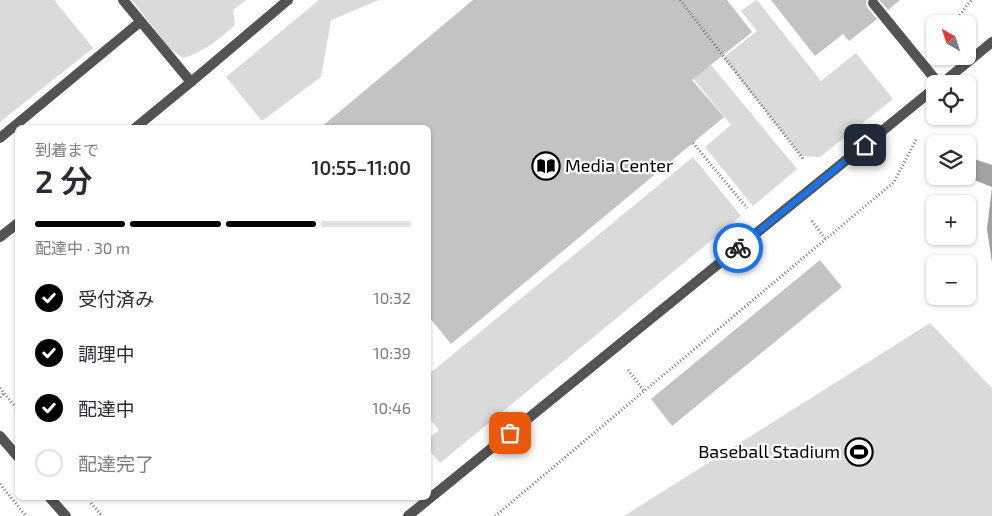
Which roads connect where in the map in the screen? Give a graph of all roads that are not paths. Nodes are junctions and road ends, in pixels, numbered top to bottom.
1 (123, 0) edge
2 (288, 0) edge
3 (873, 3) dead end
4 (140, 22) junction
5 (992, 42) edge
6 (933, 75) edge
7 (951, 75) edge
8 (192, 82) junction
9 (926, 95) edge
10 (16, 125) edge
11 (139, 125) edge
12 (15, 126) edge
13 (0, 138) edge
14 (15, 225) edge
15 (0, 237) edge
16 (0, 436) edge
17 (15, 454) edge
18 (431, 497) edge
19 (52, 500) edge
20 (428, 500) edge
21 (66, 516) edge
22 (408, 516) edge

1 - 4 lane
2 - 8 lane
3 - 6 lane
4 - 8 lane
4 - 10 lane
5 - 7 lane
8 - 11 lane
9 - 18 lane
12 - 13 lane
14 - 15 lane
16 - 17 lane
19 - 21 lane
20 - 22 lane

